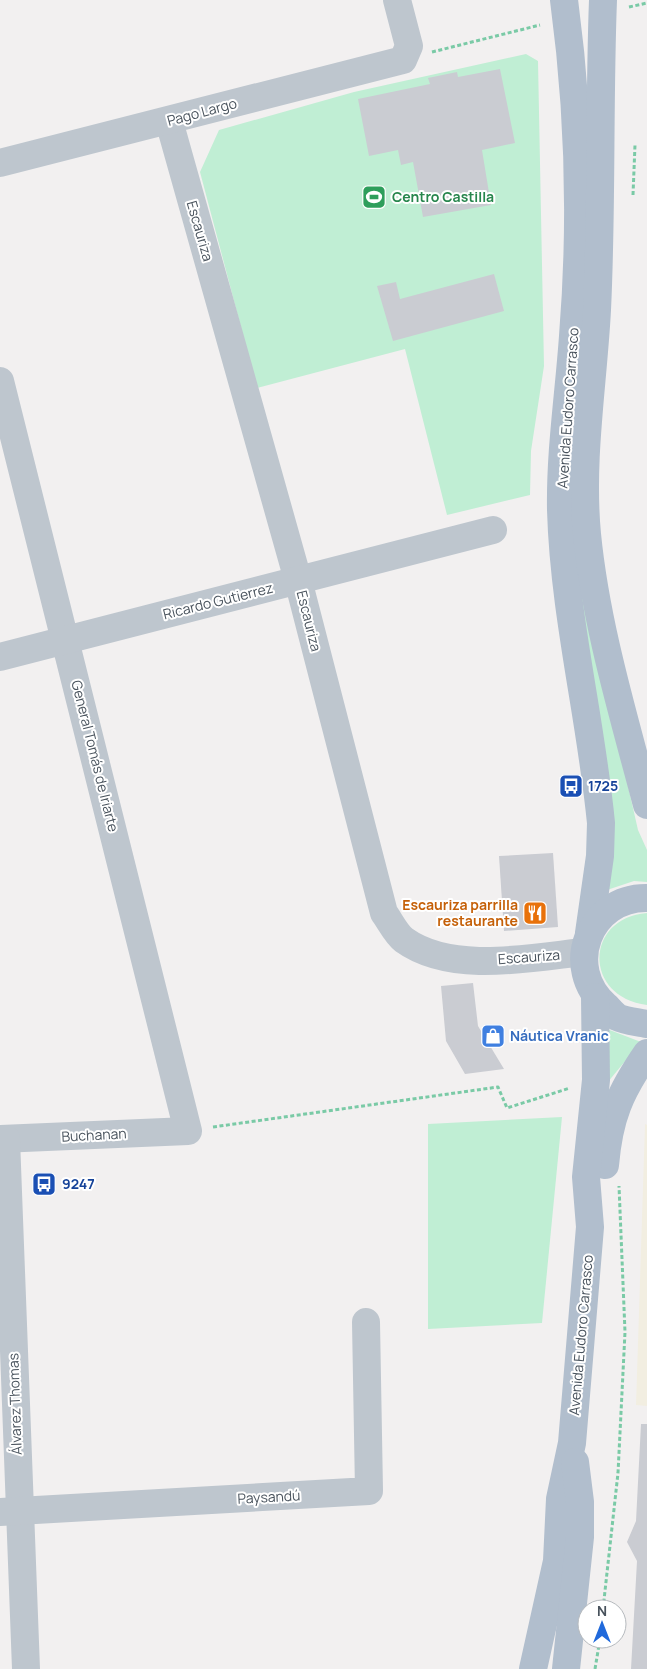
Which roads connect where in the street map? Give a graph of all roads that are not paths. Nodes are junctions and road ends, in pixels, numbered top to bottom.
1 (398, 0) edge
2 (564, 0) edge
3 (614, 4) edge
4 (169, 121) junction
5 (0, 163) edge
6 (0, 381) edge
7 (493, 530) dead end
8 (298, 580) junction
9 (66, 640) junction
10 (0, 657) edge
11 (647, 805) edge
12 (647, 898) edge
13 (586, 943) junction
14 (595, 997) junction
15 (647, 1024) edge
16 (642, 1065) edge
17 (188, 1131) joint
18 (3, 1139) edge
19 (590, 1227) junction
20 (366, 1322) dead end
21 (572, 1443) junction
22 (10, 1511) edge
23 (26, 1669) edge
24 (533, 1669) edge
25 (566, 1669) edge

1 - 4 street, Pago Largo
2 - 13 main road, Avenida Eudoro Carrasco
3 - 11 main road, Avenida Eudoro Carrasco
4 - 5 street, Pago Largo
4 - 8 street, Escauriza
6 - 9 street, General Tomás de Iriarte
7 - 8 street, Ricardo Gutierrez
8 - 9 street, Ricardo Gutierrez
8 - 13 street, Escauriza
9 - 10 street, Ricardo Gutierrez
9 - 17 street, General Tomás de Iriarte
12 - 13 main road
13 - 14 main road, Avenida Eudoro Carrasco
14 - 15 main road
14 - 19 main road, Avenida Eudoro Carrasco
16 - 19 main road, Avenida Eudoro Carrasco
17 - 18 street, Buchanan
18 - 22 street, Álvarez Thomas
19 - 21 main road, Avenida Eudoro Carrasco
20 - 22 street, Paysandú
21 - 24 main road, Avenida Eudoro Carrasco
21 - 25 main road, Avenida Eudoro Carrasco
22 - 23 street, Álvarez Thomas

